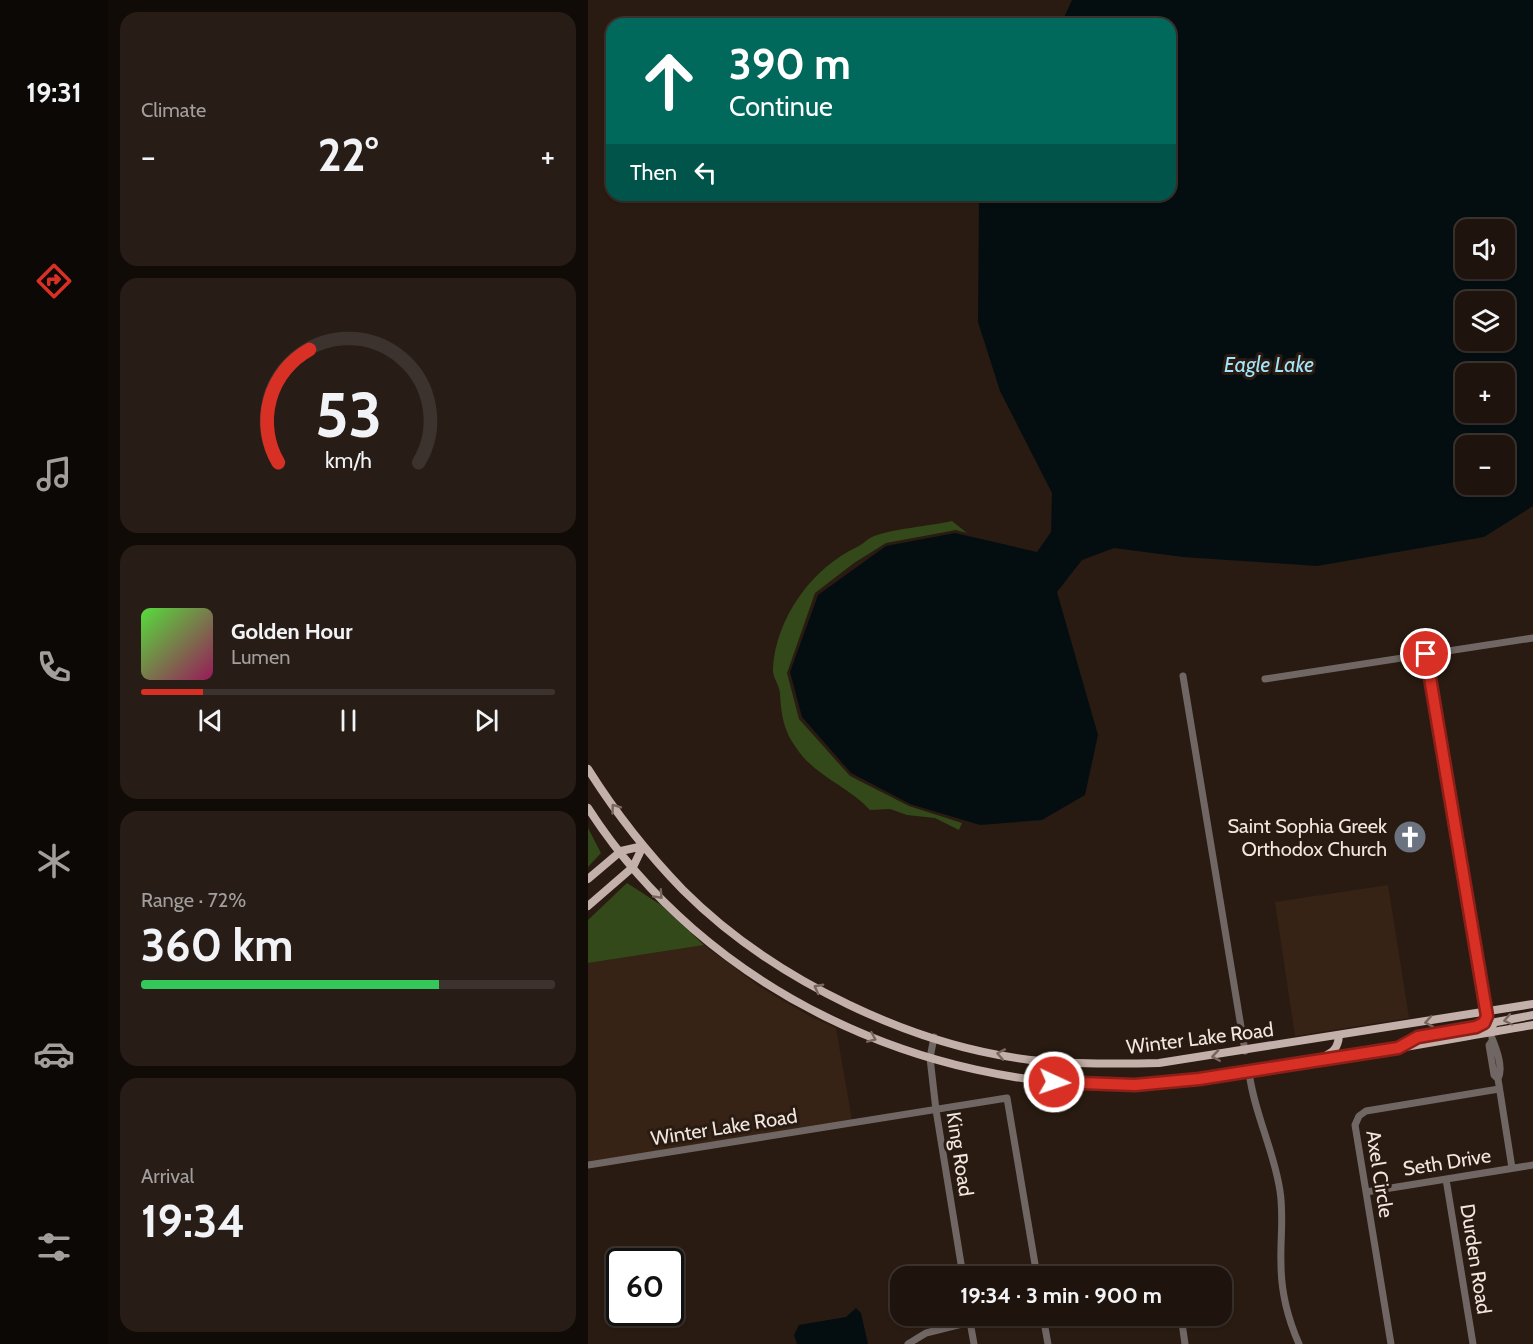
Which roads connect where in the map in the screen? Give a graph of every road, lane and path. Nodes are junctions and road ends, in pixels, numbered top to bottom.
1 (1533, 638) edge
2 (1426, 654) junction
3 (1183, 676) dead end
4 (1265, 679) dead end
5 (588, 769) edge
6 (588, 808) edge
7 (644, 846) junction
8 (621, 851) junction
9 (633, 867) junction
10 (588, 879) edge
11 (588, 906) edge
12 (1533, 1004) edge
13 (1486, 1012) junction
14 (1533, 1015) edge
15 (1533, 1025) edge
16 (1339, 1036) junction
17 (934, 1037) junction
18 (1491, 1037) junction
19 (1402, 1047) junction
20 (1245, 1051) junction
21 (930, 1058) junction
22 (1275, 1068) junction
23 (1249, 1072) junction
24 (1499, 1089) junction
25 (936, 1110) junction
26 (588, 1165) edge
27 (1533, 1165) edge
28 (1512, 1168) junction
29 (1446, 1179) junction
30 (1366, 1192) junction
31 (961, 1266) edge
32 (1035, 1266) edge
33 (948, 1326) edge
34 (971, 1326) edge
35 (1045, 1326) edge
36 (1182, 1326) edge
37 (908, 1344) edge
38 (974, 1344) edge
39 (1048, 1344) edge
40 (1185, 1344) edge
41 (1299, 1344) edge
42 (1391, 1344) edge
43 (1473, 1344) edge

1 - 2 street
2 - 4 street
2 - 13 street
3 - 20 street
7 -> 5 main road, Winter Lake Road
6 - 8 main road, Winter Lake Road
7 - 8 main road
7 - 9 main road
17 -> 7 main road, Winter Lake Road
8 - 9 main road, Winter Lake Road
8 - 10 main road
9 - 11 main road
9 -> 21 main road, Winter Lake Road
12 - 13 main road, Winter Lake Road
13 -> 16 main road, Winter Lake Road
13 - 19 main road
14 -> 18 main road
15 - 18 main road, Winter Lake Road
16 - 20 main road, Winter Lake Road
16 - 22 main road
20 -> 17 main road, Winter Lake Road
17 - 21 street, King Road
18 - 19 main road, Winter Lake Road
18 - 24 street
19 - 22 main road, Winter Lake Road
21 - 23 main road, Winter Lake Road
21 - 25 street, King Road
22 - 23 main road, Winter Lake Road
23 - 41 street
24 - 28 street
24 - 30 street, Axel Circle
25 - 26 street, Winter Lake Road
25 - 31 street, King Road
25 - 32 street, Winter Lake Road
27 - 28 street, Seth Drive
28 - 29 street, Seth Drive
29 - 30 street, Seth Drive
29 - 43 street, Durden Road
30 - 42 street, Axel Circle
33 - 37 street
34 - 38 street
35 - 39 street
36 - 40 street

